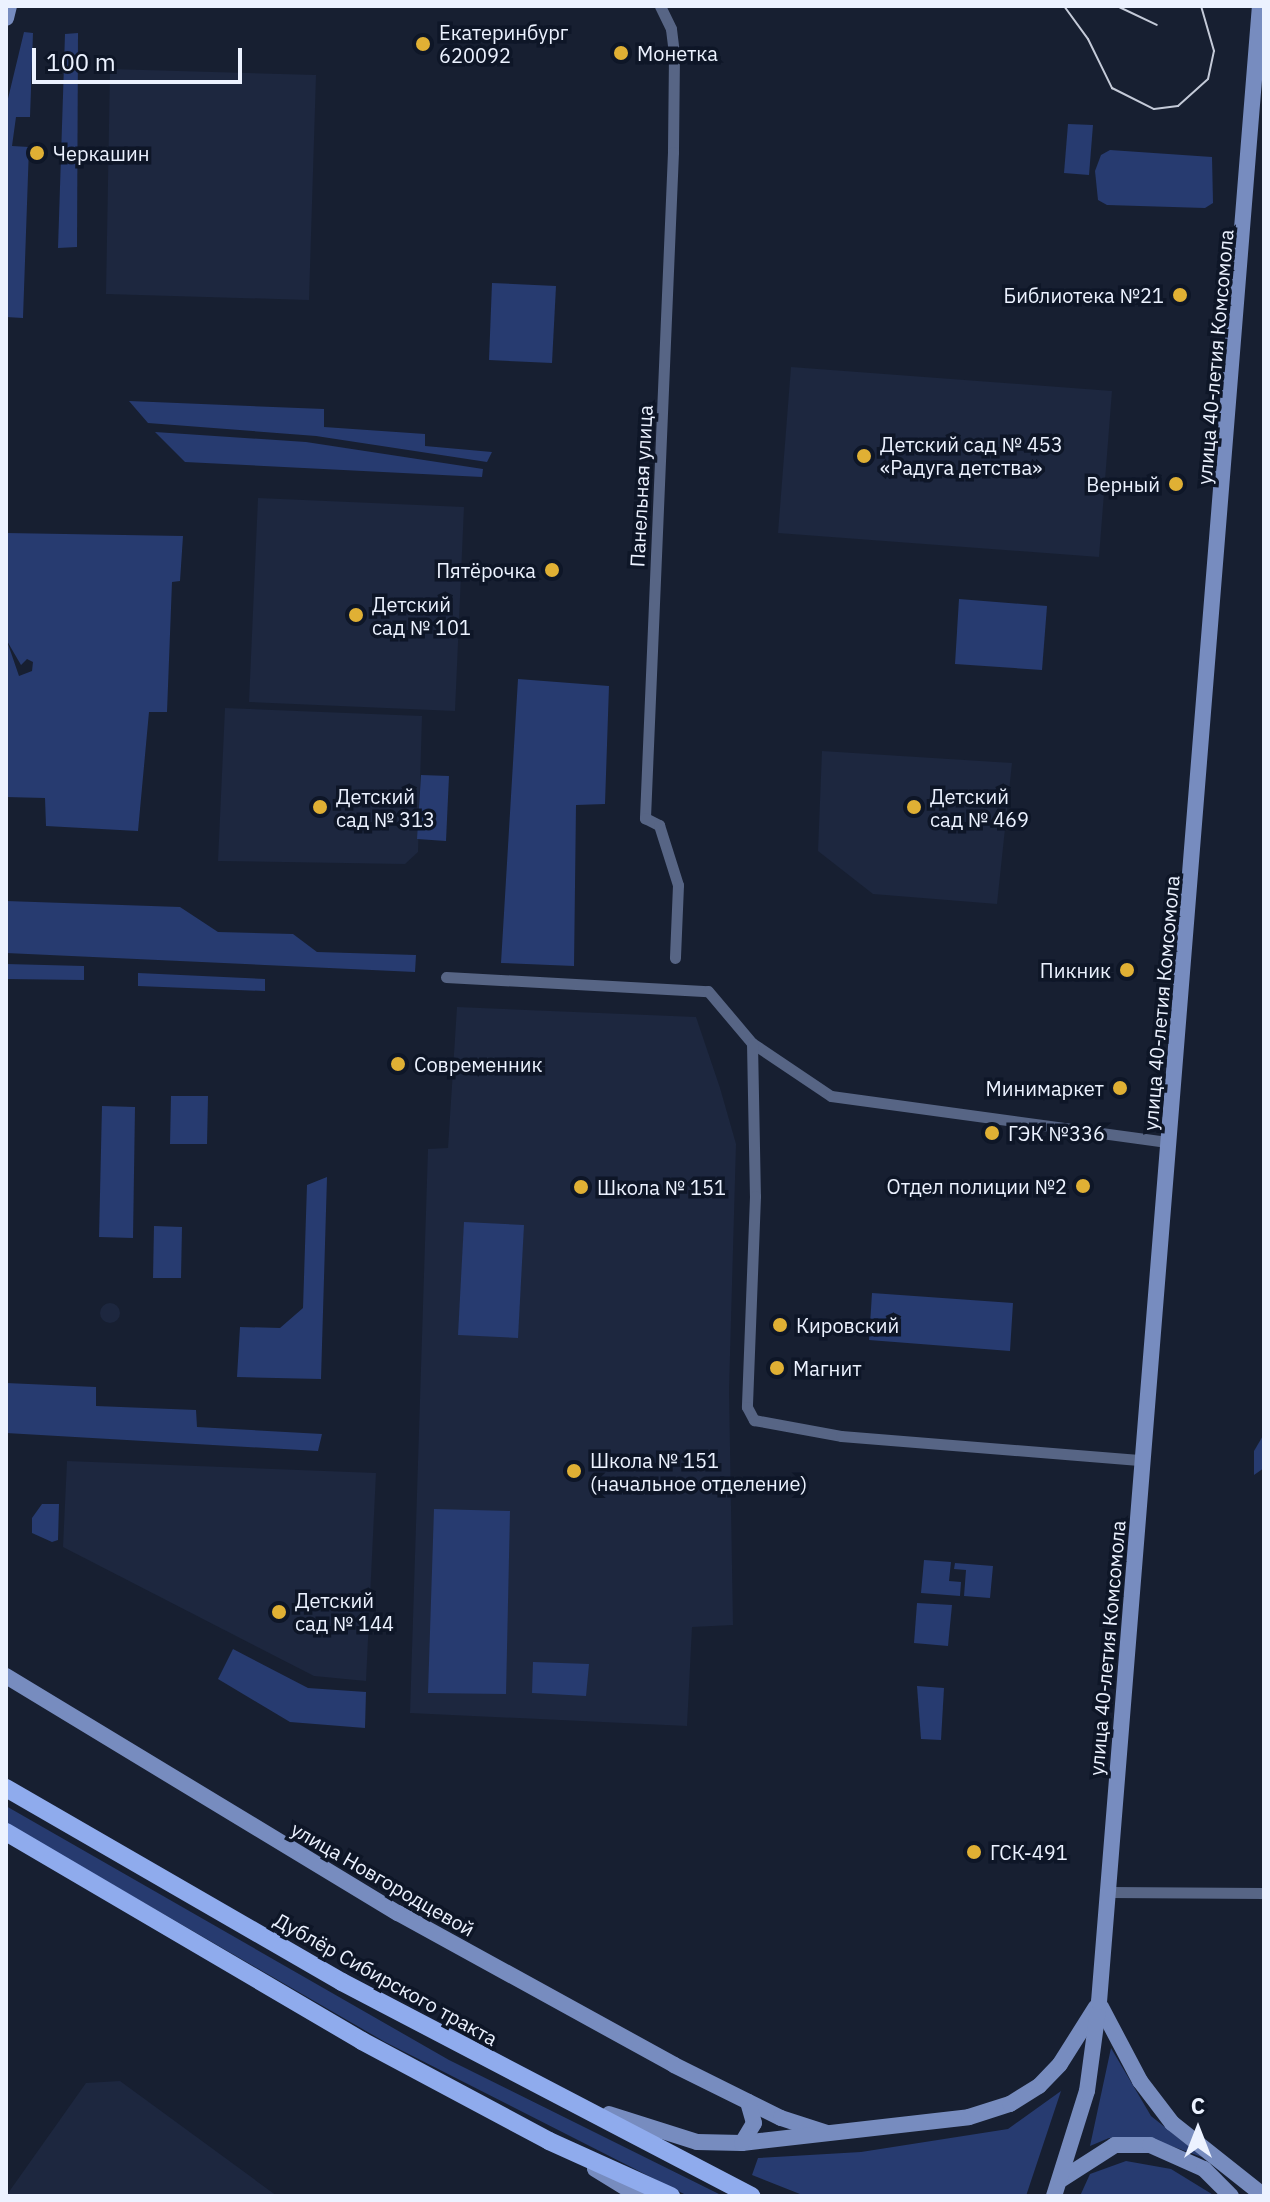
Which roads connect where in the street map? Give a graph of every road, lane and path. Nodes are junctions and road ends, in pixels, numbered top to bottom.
1 (9, 6) edge
2 (660, 6) edge
3 (1260, 6) edge
4 (6, 18) edge
5 (675, 958) dead end
6 (446, 977) dead end
7 (752, 1043) junction
8 (1169, 1142) junction
9 (1142, 1460) junction
10 (6, 1676) edge
11 (6, 1788) edge
12 (6, 1832) edge
13 (1109, 1892) junction
14 (1264, 1893) edge
15 (1099, 2002) junction
16 (503, 2068) junction
17 (748, 2102) junction
18 (827, 2133) junction
19 (549, 2141) junction
20 (742, 2143) junction
21 (1057, 2188) edge
22 (639, 2196) edge
23 (671, 2196) edge
24 (751, 2196) edge
25 (1231, 2196) edge
26 (1264, 2196) edge

1 - 4 main road
2 - 5 street, Панельная улица
3 - 8 main road, улица 40-летия Комсомола
6 - 7 street
7 - 8 street
7 - 9 street
8 - 9 main road, улица 40-летия Комсомола
9 - 13 main road, улица 40-летия Комсомола
10 - 17 main road, улица Новгородцевой
11 - 16 main road, Дублёр Сибирского тракта
12 - 19 main road
13 - 14 street
13 - 15 main road, улица 40-летия Комсомола
15 - 18 main road
15 - 21 main road, улица 40-летия Комсомола
15 - 26 main road
16 - 20 main road
16 - 24 main road, Дублёр Сибирского тракта
17 - 18 main road, улица Новгородцевой
17 - 20 main road
18 - 20 main road
19 - 22 main road
19 - 23 main road
21 - 25 main road

